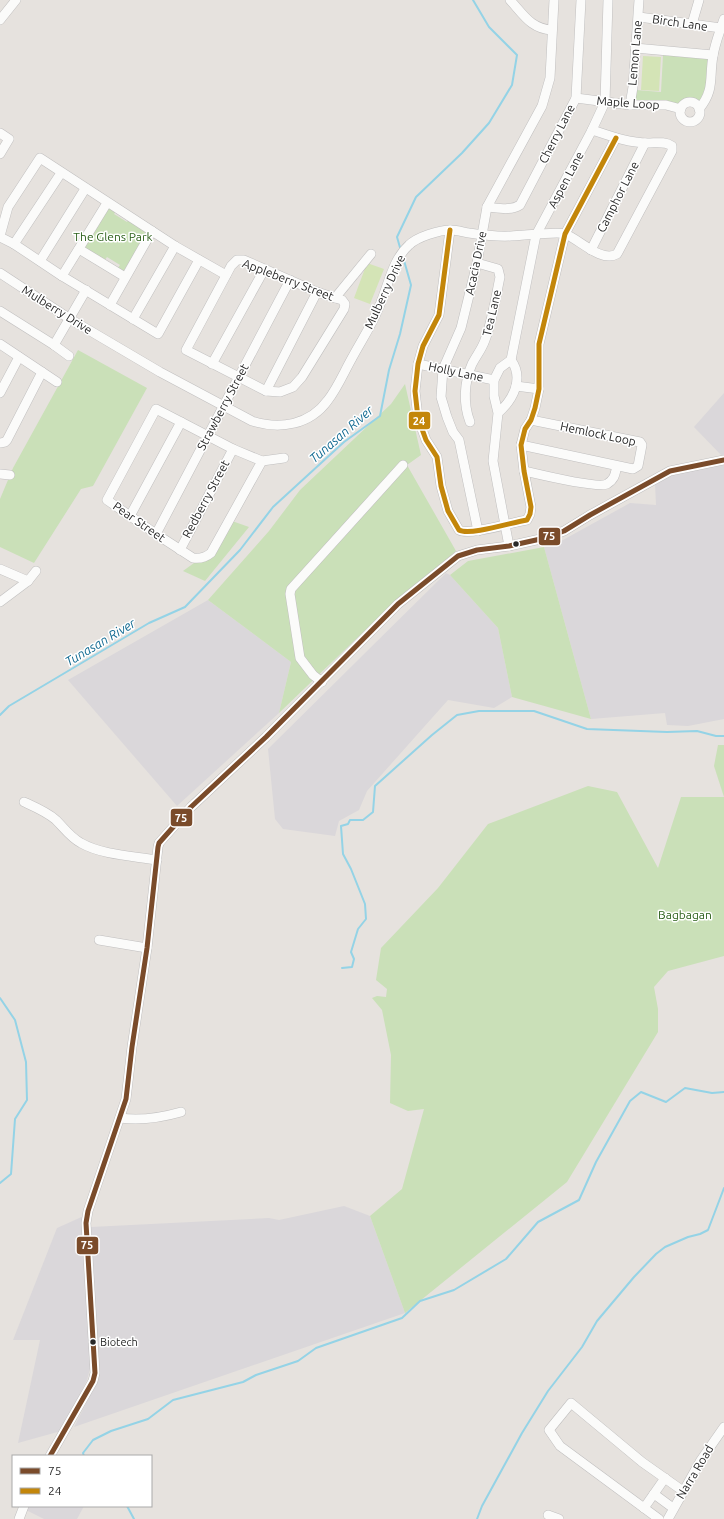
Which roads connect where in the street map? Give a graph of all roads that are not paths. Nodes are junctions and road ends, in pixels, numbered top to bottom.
1 (16, 0) edge
2 (510, 0) edge
3 (552, 0) edge
4 (581, 0) edge
5 (608, 0) edge
6 (639, 0) edge
7 (699, 0) edge
8 (639, 17) junction
9 (0, 20) edge
10 (692, 24) junction
11 (723, 24) edge
12 (552, 30) junction
13 (635, 48) junction
14 (713, 55) junction
15 (576, 98) junction
16 (605, 102) junction
17 (630, 105) junction
18 (681, 108) junction
19 (699, 108) junction
20 (592, 130) junction
21 (0, 133) edge
22 (616, 138) junction
23 (645, 143) junction
24 (0, 154) edge
25 (61, 173) junction
26 (85, 188) junction
27 (107, 203) junction
28 (487, 207) junction
29 (450, 230) junction
30 (152, 231) junction
31 (565, 234) junction
32 (482, 235) junction
33 (536, 235) junction
34 (0, 236) edge
35 (14, 244) junction
36 (175, 246) junction
37 (79, 249) junction
38 (591, 250) junction
39 (371, 254) dead end
40 (199, 260) junction
41 (40, 261) junction
42 (477, 263) junction
43 (264, 270) junction
44 (0, 273) edge
45 (226, 275) junction
46 (62, 276) junction
47 (126, 277) junction
48 (290, 280) junction
49 (86, 290) junction
50 (317, 292) junction
51 (335, 298) junction
52 (110, 305) junction
53 (0, 311) edge
54 (70, 319) junction
55 (133, 319) junction
56 (0, 344) edge
57 (54, 345) junction
58 (69, 356) dead end
59 (19, 357) junction
60 (511, 360) junction
61 (212, 364) junction
62 (418, 364) junction
63 (443, 369) junction
64 (42, 372) junction
65 (469, 375) junction
66 (238, 378) junction
67 (494, 380) junction
68 (57, 382) dead end
69 (516, 386) junction
70 (539, 389) junction
71 (266, 391) junction
72 (0, 393) edge
73 (223, 405) junction
74 (498, 413) junction
75 (531, 420) junction
76 (181, 422) junction
77 (470, 422) dead end
78 (207, 436) junction
79 (0, 443) edge
80 (521, 445) junction
81 (233, 449) junction
82 (284, 458) dead end
83 (724, 460) edge
84 (262, 461) junction
85 (403, 465) dead end
86 (617, 466) junction
87 (524, 471) junction
88 (0, 474) edge
89 (10, 475) dead end
90 (130, 516) junction
91 (505, 524) junction
92 (478, 531) junction
93 (156, 534) junction
94 (509, 546) junction
95 (180, 550) junction
96 (0, 569) edge
97 (36, 571) dead end
98 (28, 582) junction
99 (0, 602) edge
100 (322, 682) junction
101 (24, 802) dead end
102 (157, 860) junction
103 (98, 940) dead end
104 (147, 948) junction
105 (181, 1112) dead end
106 (120, 1118) junction
107 (724, 1427) edge
108 (51, 1455) edge
109 (665, 1478) junction
110 (683, 1491) junction
111 (654, 1494) junction
112 (24, 1507) edge
113 (644, 1508) junction
114 (673, 1508) junction
115 (548, 1515) dead end
116 (19, 1519) edge
117 (558, 1519) edge
118 (659, 1519) edge
119 (668, 1519) edge

1 - 9 street
2 - 12 street
3 - 12 street, Acacia Drive
4 - 15 street, Cherry Lane
5 - 16 street, Aspen Lane
6 - 8 street, Lemon Lane
7 - 10 street
8 - 10 street, Birch Lane
8 - 13 street, Lemon Lane
10 - 11 street, Birch Lane
11 - 14 street
12 - 28 street, Acacia Drive
13 - 14 street
13 - 17 street, Lemon Lane
14 - 19 street
15 - 16 street, Maple Loop
15 - 28 street, Cherry Lane
16 - 17 street, Maple Loop
16 - 20 street, Aspen Lane
17 - 18 street, Maple Loop
18 - 19 street
18 - 19 street
20 - 22 street
20 - 33 street, Aspen Lane
21 - 24 street
22 - 23 street
22 - 31 street
23 - 38 street, Camphor Lane
23 - 38 street
25 - 26 street
25 - 34 street
25 - 35 street
26 - 27 street
26 - 41 street
27 - 30 street
27 - 37 street
28 - 32 street, Acacia Drive
29 - 32 street, Mulberry Drive
29 - 62 street
29 - 73 street, Mulberry Drive
30 - 36 street
30 - 47 street
31 - 33 street, Mulberry Drive
31 - 38 street
31 - 70 street
32 - 33 street, Mulberry Drive
32 - 42 street, Acacia Drive
33 - 60 street, Aspen Lane
34 - 35 street
35 - 41 street
36 - 40 street
36 - 55 street
37 - 46 street
37 - 47 street
39 - 51 street
40 - 45 street
40 - 55 street
41 - 46 street
42 - 63 street, Acacia Drive
42 - 65 street, Tea Lane
43 - 45 street, Appleberry Street
43 - 48 street, Appleberry Street
43 - 61 street
44 - 54 street, Mulberry Drive
45 - 61 street, Appleberry Street
46 - 49 street
47 - 52 street
48 - 50 street, Appleberry Street
48 - 66 street, Strawberry Street
49 - 52 street
49 - 54 street
50 - 51 street, Appleberry Street
50 - 71 street
51 - 71 street, Appleberry Street
52 - 55 street
53 - 57 street
54 - 57 street
54 - 73 street, Mulberry Drive
56 - 59 street
57 - 58 street
59 - 64 street
59 - 72 street
60 - 67 street
60 - 69 street
61 - 66 street, Appleberry Street
62 - 63 street, Holly Lane
62 - 92 street
63 - 65 street, Holly Lane
63 - 92 street, Acacia Drive
64 - 68 street
64 - 79 street
65 - 67 street, Holly Lane
65 - 77 street, Tea Lane
66 - 71 street, Appleberry Street
66 - 73 street, Strawberry Street
67 - 74 street
69 - 70 street
69 - 74 street
70 - 75 street
73 - 78 street, Strawberry Street
74 - 91 street
75 - 80 street
75 - 86 street, Hemlock Loop
76 - 78 street, Pear Street
76 - 90 street
76 - 90 street, Pear Street
78 - 81 street, Pear Street
78 - 93 street, Strawberry Street
80 - 86 street, Hemlock Loop
80 - 87 street
81 - 84 street, Pear Street
81 - 95 street, Redberry Street
82 - 84 street
83 - 94 street
84 - 95 street, Pear Street
85 - 100 street
86 - 87 street
87 - 91 street
88 - 89 street
90 - 93 street, Pear Street
91 - 92 street
91 - 94 street
93 - 95 street, Pear Street
94 - 100 street
96 - 98 street
97 - 98 street
98 - 99 street
100 - 102 street
101 - 102 street
102 - 104 street
103 - 104 street
104 - 106 street
105 - 106 street
106 - 108 street
107 - 110 street, Narra Road
109 - 110 street
109 - 111 street
109 - 113 street
110 - 114 street, Narra Road
111 - 113 street
111 - 114 street
112 - 116 street
113 - 118 street
114 - 119 street, Narra Road
115 - 117 street

